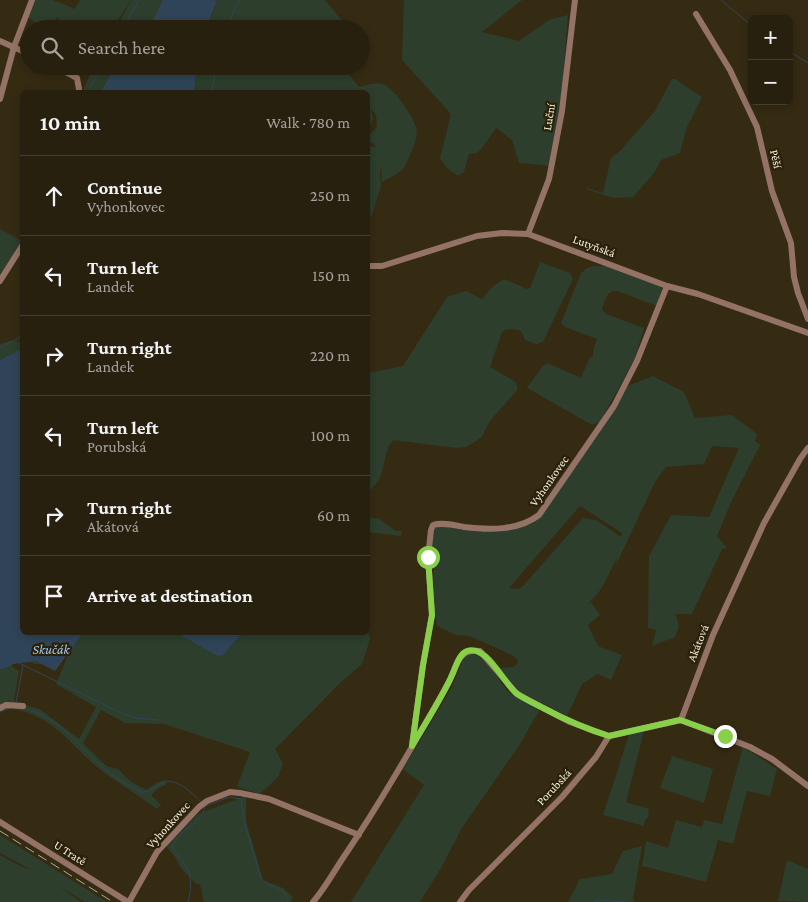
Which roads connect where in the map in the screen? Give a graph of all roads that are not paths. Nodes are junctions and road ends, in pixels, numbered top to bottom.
1 (32, 0) edge
2 (575, 0) edge
3 (696, 14) dead end
4 (24, 20) edge
5 (20, 31) edge
6 (0, 41) edge
7 (14, 47) junction
8 (20, 50) edge
9 (72, 75) edge
10 (79, 90) edge
11 (0, 99) edge
12 (528, 234) junction
13 (20, 249) edge
14 (370, 266) edge
15 (0, 280) edge
16 (667, 286) junction
17 (808, 319) edge
18 (808, 333) edge
19 (808, 448) edge
20 (18, 706) dead end
21 (0, 708) edge
22 (680, 720) junction
23 (609, 736) junction
24 (412, 746) junction
25 (808, 786) edge
26 (0, 822) edge
27 (359, 835) junction
28 (129, 902) edge
29 (313, 902) edge
30 (460, 902) edge

1 - 4 street
2 - 12 street, Luční
3 - 17 street, Pěší
5 - 7 street
6 - 7 street
7 - 8 street
7 - 11 street
9 - 10 street
12 - 14 street, Lutyňská
12 - 16 street, Lutyňská
13 - 15 street
16 - 18 street, Lutyňská
16 - 24 street, Vyhonkovec
19 - 22 street, Akátová
20 - 21 street
22 - 23 street
22 - 25 street
23 - 24 street
23 - 30 street, Porubská
24 - 27 street, Vyhonkovec
26 - 28 street, U Tratě
27 - 28 street, Vyhonkovec
27 - 29 street, Vyhonkovec

